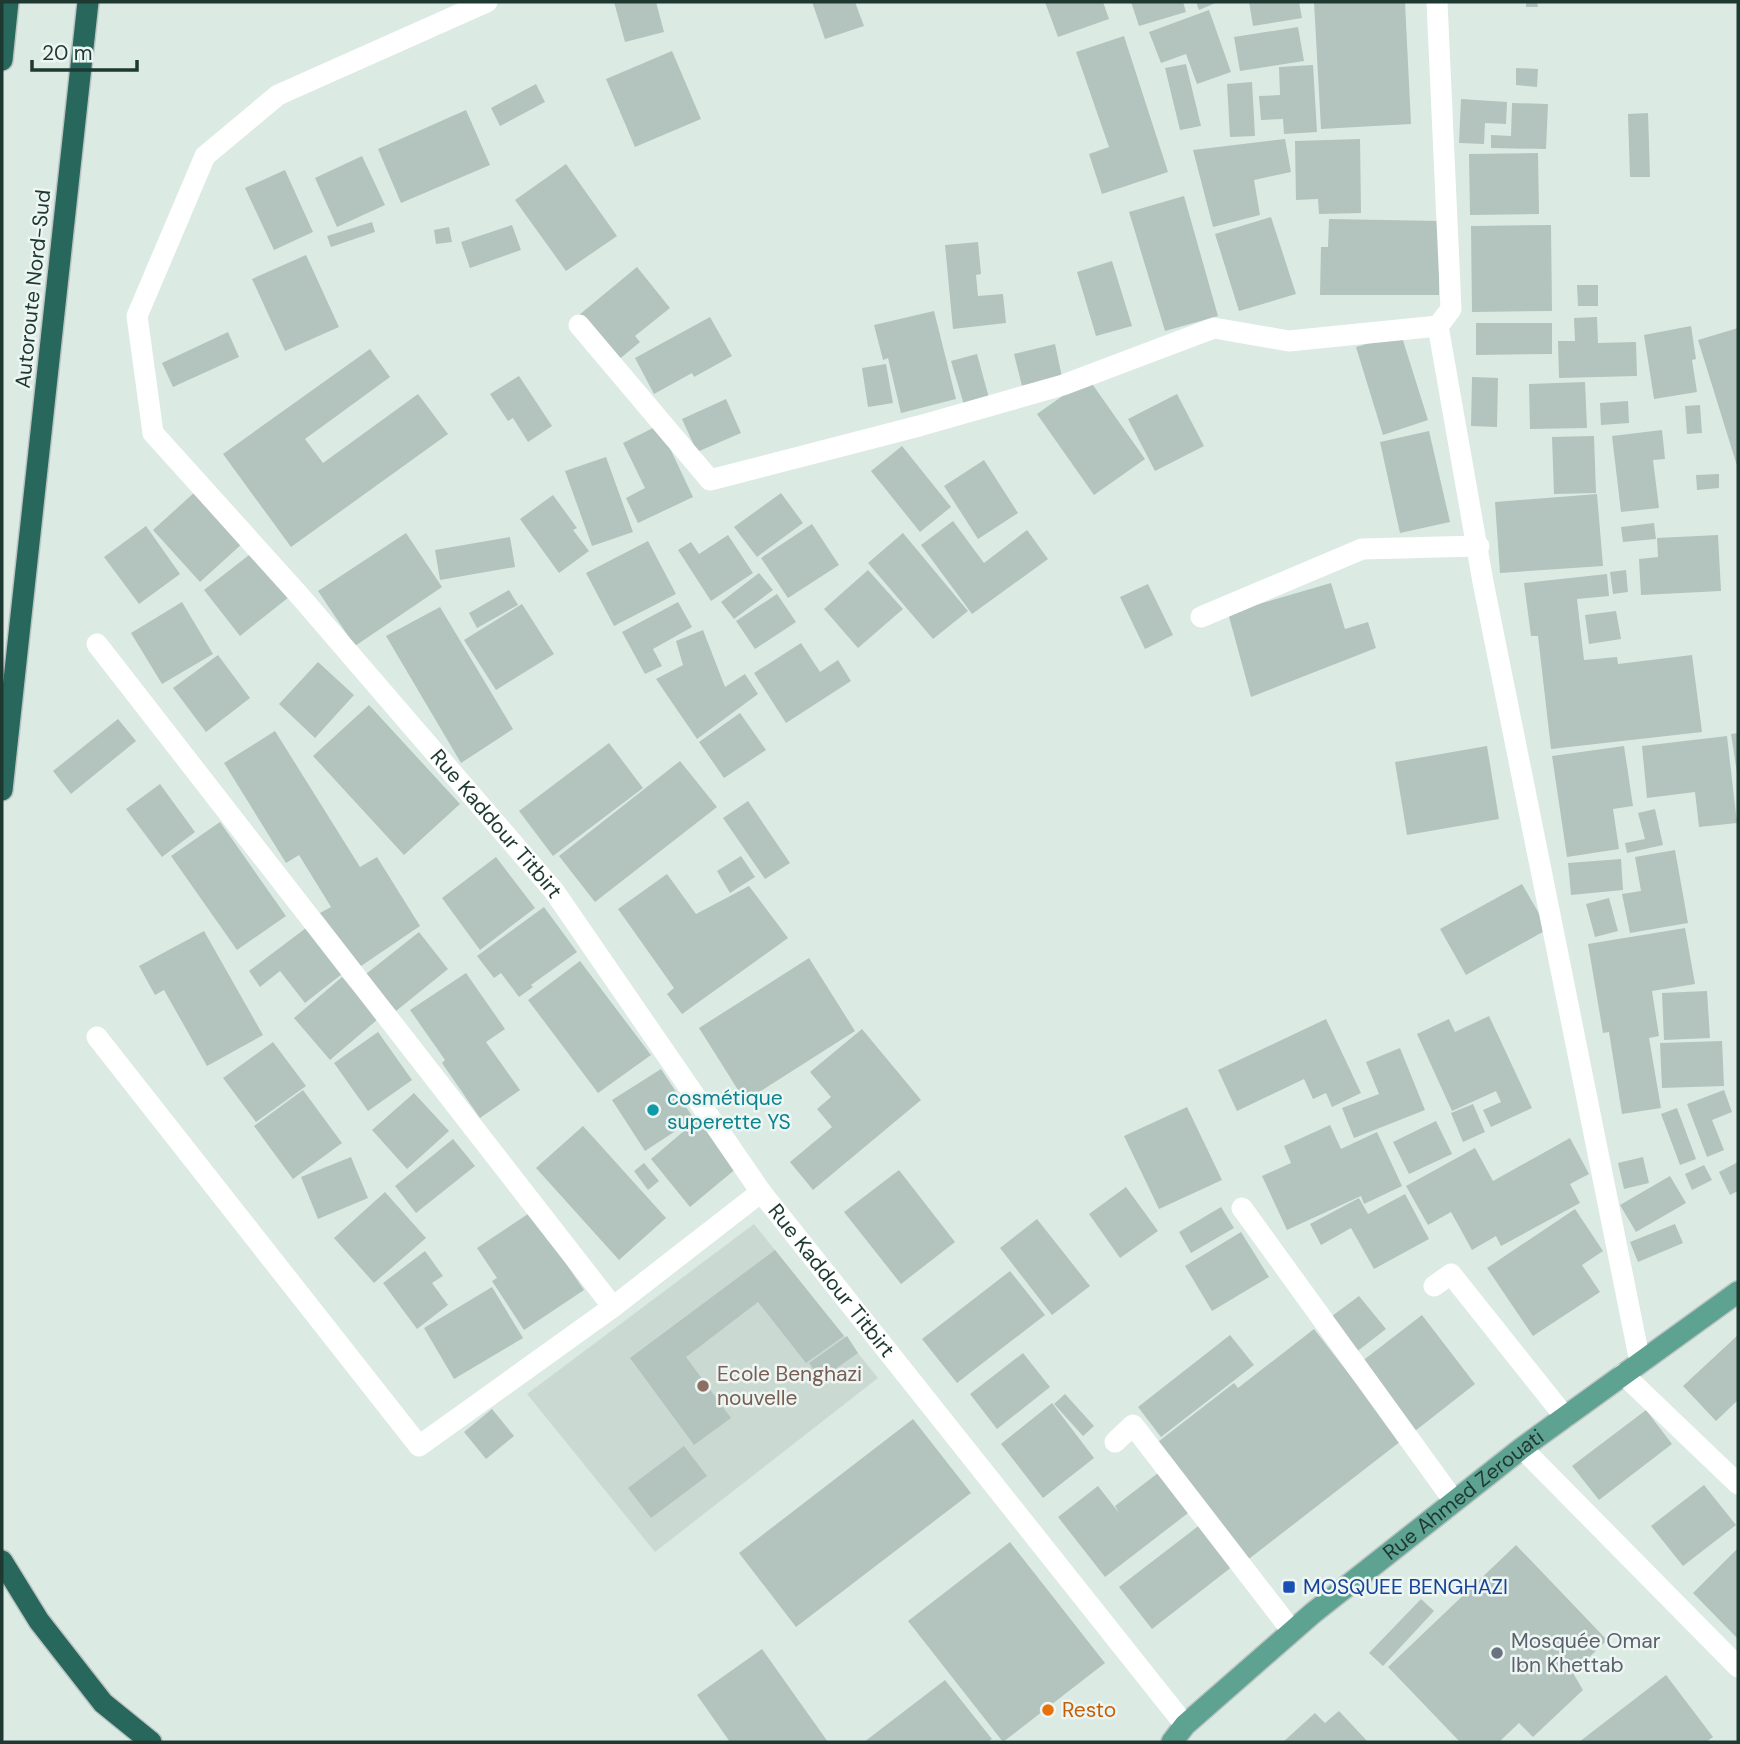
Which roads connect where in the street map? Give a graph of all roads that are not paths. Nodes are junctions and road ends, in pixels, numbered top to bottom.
1 (8, 2) edge
2 (89, 2) edge
3 (488, 2) edge
4 (1437, 2) edge
5 (2, 60) edge
6 (579, 325) dead end
7 (1438, 326) junction
8 (1479, 546) junction
9 (1201, 617) dead end
10 (97, 644) dead end
11 (2, 790) edge
12 (97, 1037) dead end
13 (761, 1192) junction
14 (1242, 1208) dead end
15 (1434, 1286) dead end
16 (1738, 1292) edge
17 (613, 1307) junction
18 (1640, 1362) junction
19 (1623, 1374) junction
20 (1565, 1417) junction
21 (1115, 1442) dead end
22 (1522, 1448) junction
23 (1738, 1485) edge
24 (1454, 1501) junction
25 (2, 1561) edge
26 (1292, 1631) junction
27 (1738, 1667) edge
28 (1179, 1734) edge
29 (151, 1742) edge

1 - 5 highway
2 - 11 highway, Autoroute Nord-Sud
3 - 13 street, Rue Kaddour Titbirt
4 - 7 street
6 - 7 street
7 - 8 street
8 - 9 street
8 - 18 street
10 - 17 street
12 - 17 street
13 - 17 street
13 - 28 street, Rue Kaddour Titbirt
14 - 24 street
15 - 20 street
16 - 18 main road, Rue Ahmed Zerouati
18 - 19 main road, Rue Ahmed Zerouati
19 - 20 main road, Rue Ahmed Zerouati
19 - 23 street
20 - 22 main road, Rue Ahmed Zerouati
21 - 26 street
22 - 24 main road, Rue Ahmed Zerouati
22 - 27 street
24 - 26 main road, Rue Ahmed Zerouati
25 - 29 highway
26 - 28 main road, Rue Ahmed Zerouati

